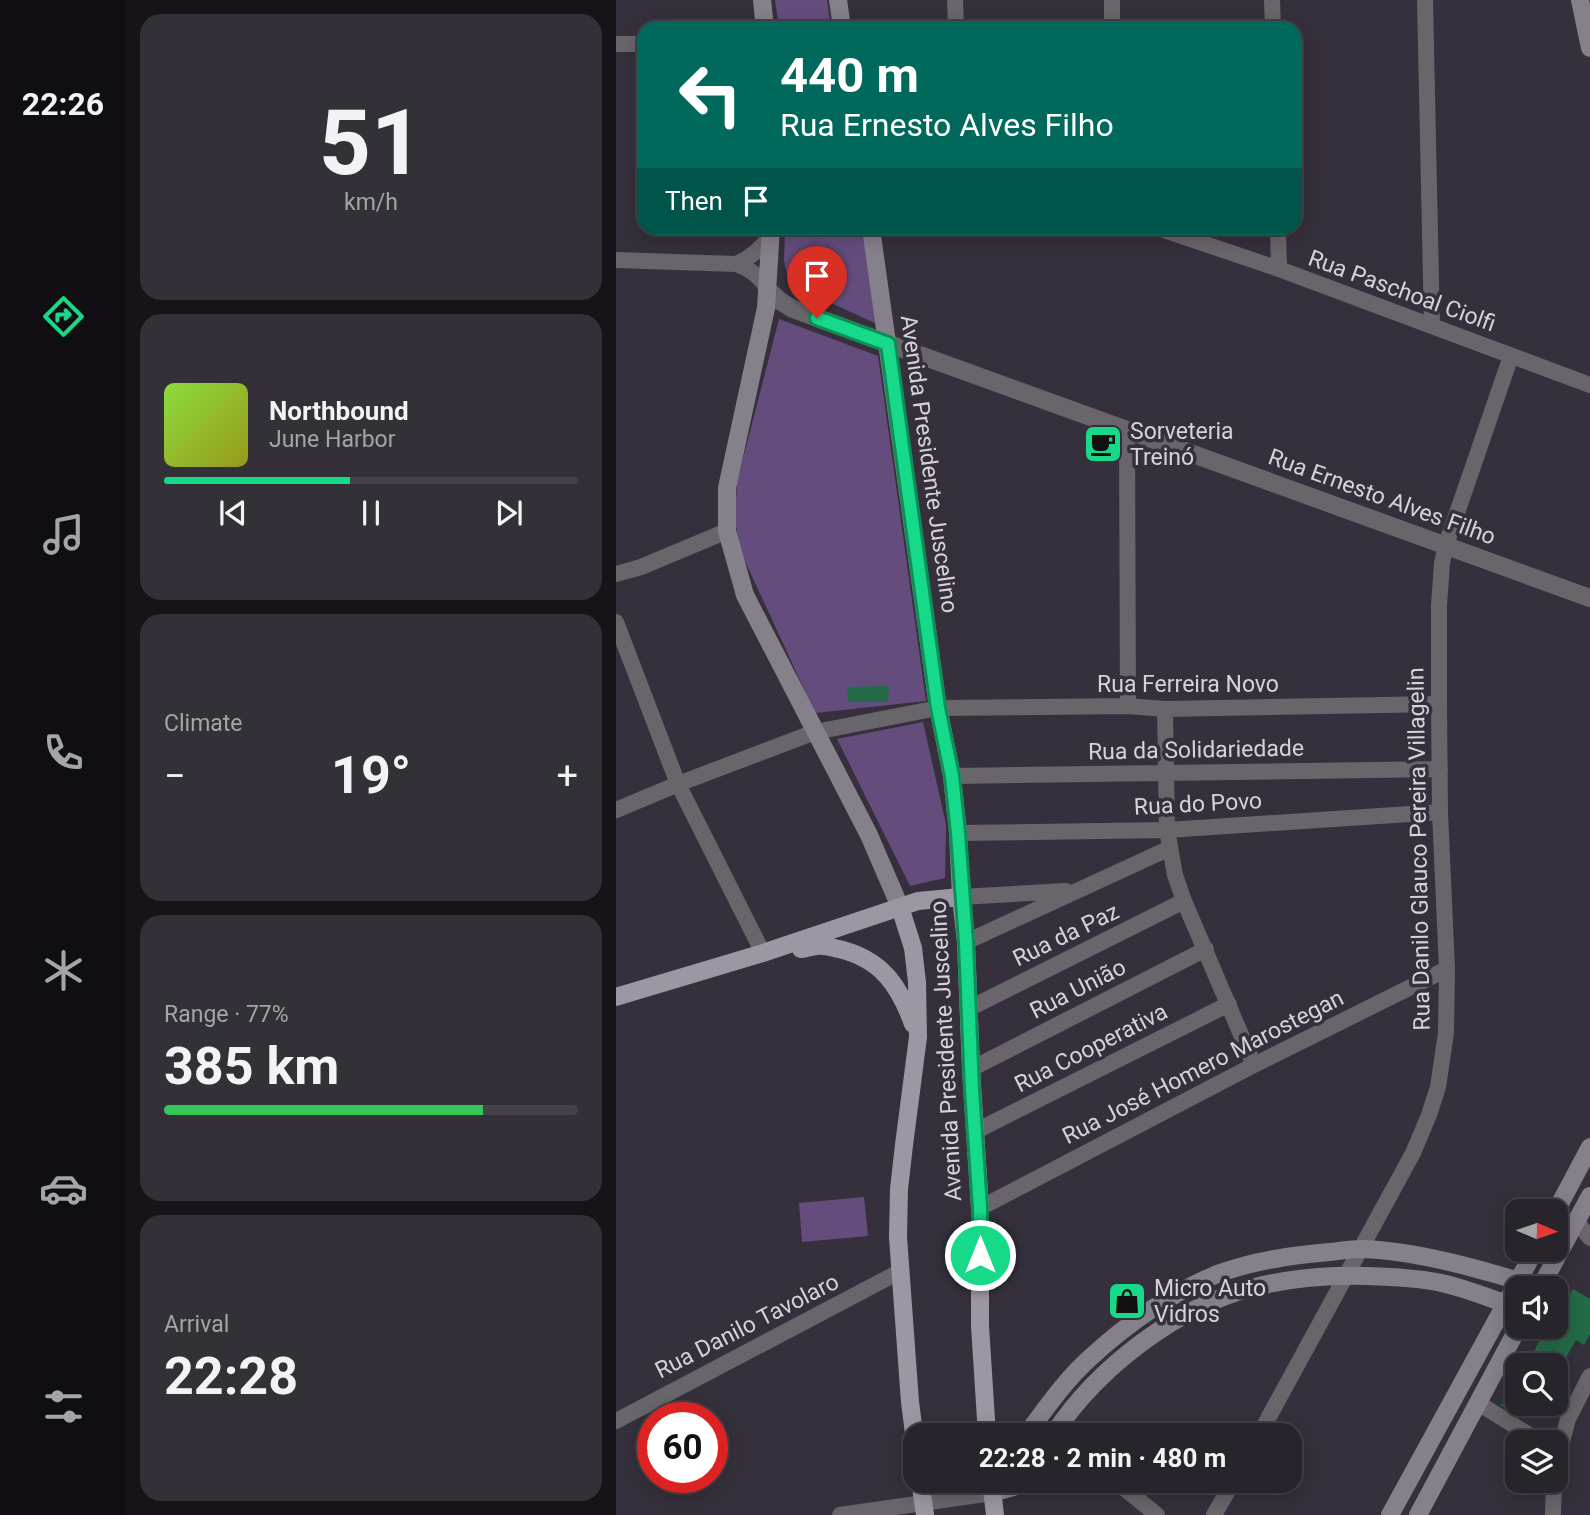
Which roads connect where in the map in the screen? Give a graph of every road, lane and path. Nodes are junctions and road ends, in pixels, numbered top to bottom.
1 (762, 0) edge
2 (838, 0) edge
3 (955, 0) edge
4 (1112, 0) edge
5 (1272, 0) edge
6 (1425, 0) edge
7 (1580, 0) edge
8 (764, 21) edge
9 (841, 21) edge
10 (956, 21) edge
11 (1112, 21) edge
12 (1273, 21) edge
13 (616, 44) edge
14 (637, 44) edge
15 (1590, 48) edge
16 (769, 235) edge
17 (771, 235) edge
18 (872, 235) edge
19 (1178, 235) edge
20 (1278, 235) edge
21 (616, 260) edge
22 (736, 264) junction
23 (1279, 270) junction
24 (768, 290) junction
25 (1432, 326) junction
26 (888, 344) junction
27 (1511, 356) junction
28 (1590, 385) edge
29 (1127, 431) junction
30 (727, 531) junction
31 (1446, 545) junction
32 (616, 574) edge
33 (1590, 598) edge
34 (616, 622) edge
35 (1439, 704) junction
36 (1128, 706) junction
37 (938, 708) junction
38 (1165, 709) junction
39 (815, 732) junction
40 (1440, 769) junction
41 (1167, 774) junction
42 (952, 776) junction
43 (678, 784) junction
44 (616, 810) edge
45 (1440, 812) junction
46 (1167, 830) junction
47 (958, 833) junction
48 (1170, 848) junction
49 (1075, 890) junction
50 (961, 897) junction
51 (1184, 901) junction
52 (900, 907) junction
53 (966, 942) junction
54 (1206, 948) junction
55 (762, 953) junction
56 (1447, 969) junction
57 (616, 997) edge
58 (1228, 1004) junction
59 (968, 1009) junction
60 (918, 1037) junction
61 (1254, 1065) junction
62 (971, 1069) junction
63 (974, 1132) junction
64 (1590, 1147) edge
65 (1590, 1196) edge
66 (1562, 1199) edge
67 (980, 1208) junction
68 (1576, 1221) junction
69 (1590, 1238) edge
70 (1362, 1249) junction
71 (899, 1272) junction
72 (1345, 1276) junction
73 (1546, 1276) edge
74 (1505, 1277) edge
75 (1505, 1303) edge
76 (1505, 1317) edge
77 (1512, 1339) edge
78 (1590, 1376) edge
79 (1478, 1404) junction
80 (1040, 1415) junction
81 (616, 1421) edge
82 (913, 1423) edge
83 (986, 1423) edge
84 (1034, 1423) edge
85 (1046, 1423) edge
86 (1063, 1423) edge
87 (1265, 1423) edge
88 (1521, 1430) edge
89 (1565, 1430) edge
90 (970, 1493) edge
91 (994, 1493) edge
92 (1130, 1493) edge
93 (1227, 1493) edge
94 (1554, 1493) edge
95 (924, 1508) edge
96 (840, 1515) edge
97 (995, 1515) edge
98 (1157, 1515) edge
99 (1214, 1515) edge
100 (1390, 1515) edge
101 (1418, 1515) edge
102 (1553, 1515) edge

1 - 8 main road
2 - 9 main road
3 - 10 street
4 - 11 street
5 - 12 street
6 - 25 street
7 - 15 main road
13 - 14 street
16 - 22 street
17 - 24 main road, Avenida Presidente Juscelino
18 - 26 main road, Avenida Presidente Juscelino
19 - 23 street, Rua Paschoal Ciolfi
20 - 23 street
21 - 22 street
22 - 24 street, Rua Ernesto Alves Filho
23 - 25 street, Rua Paschoal Ciolfi
24 - 26 street, Rua Ernesto Alves Filho
24 - 30 main road, Avenida Presidente Juscelino
25 - 27 street, Rua Paschoal Ciolfi
26 - 29 street, Rua Ernesto Alves Filho
26 - 37 main road, Avenida Presidente Juscelino
27 - 28 street, Rua Paschoal Ciolfi
27 - 31 street, Rua Danilo Glauco Pereira Villagelin
29 - 31 street, Rua Ernesto Alves Filho
29 - 36 street
30 - 32 street
30 - 39 main road, Avenida Presidente Juscelino
31 - 33 street, Rua Ernesto Alves Filho
31 - 35 street, Rua Danilo Glauco Pereira Villagelin
34 - 43 street
35 - 38 street, Rua Ferreira Novo
35 - 40 street, Rua Danilo Glauco Pereira Villagelin
36 - 37 street, Rua Ferreira Novo
36 - 38 street, Rua Ferreira Novo
37 - 39 street
37 - 42 main road, Avenida Presidente Juscelino
38 - 41 street
39 - 43 street
39 - 52 main road, Avenida Presidente Juscelino
40 - 41 street, Rua da Solidariedade
40 - 45 street, Rua Danilo Glauco Pereira Villagelin
41 - 42 street, Rua da Solidariedade
41 - 46 street
42 - 47 main road, Avenida Presidente Juscelino
43 - 44 street
43 - 55 street
45 - 46 street, Rua do Povo
45 - 56 street, Rua Danilo Glauco Pereira Villagelin
46 - 47 street, Rua do Povo
46 - 48 street
47 - 50 main road, Avenida Presidente Juscelino
48 - 49 street, Rua do Povo
48 - 51 street
49 - 50 street
49 - 53 street, Rua do Povo
50 - 52 main road
50 - 53 main road, Avenida Presidente Juscelino
51 - 54 street
51 - 59 street, Rua da Paz
52 - 55 main road
52 - 60 main road, Avenida Presidente Juscelino
53 - 59 main road, Avenida Presidente Juscelino
54 - 58 street
54 - 62 street, Rua União
55 - 57 main road
55 - 60 main road
56 - 61 street, Rua José Homero Marostegan
56 - 70 street, Rua Danilo Glauco Pereira Villagelin
58 - 61 street
58 - 63 street, Rua Cooperativa
59 - 62 main road, Avenida Presidente Juscelino
60 - 71 main road, Avenida Presidente Juscelino
61 - 67 street, Rua José Homero Marostegan
62 - 63 main road, Avenida Presidente Juscelino
63 - 67 main road, Avenida Presidente Juscelino
64 - 66 main road
65 - 68 main road
67 - 83 main road, Avenida Presidente Juscelino
68 - 69 street
68 - 73 main road
70 - 72 street, Rua Danilo Glauco Pereira Villagelin
70 - 74 main road
70 - 80 main road
71 - 81 street, Rua Danilo Tavolaro
71 - 82 main road, Avenida Presidente Juscelino
72 - 75 main road
72 - 86 main road
72 - 87 street, Rua Danilo Glauco Pereira Villagelin
76 - 100 main road
77 - 79 main road
78 - 89 street
79 - 88 street
79 - 101 main road
80 - 84 main road
80 - 85 street
90 - 95 street
91 - 97 main road
92 - 98 street
93 - 99 street
94 - 102 street
95 - 96 street

